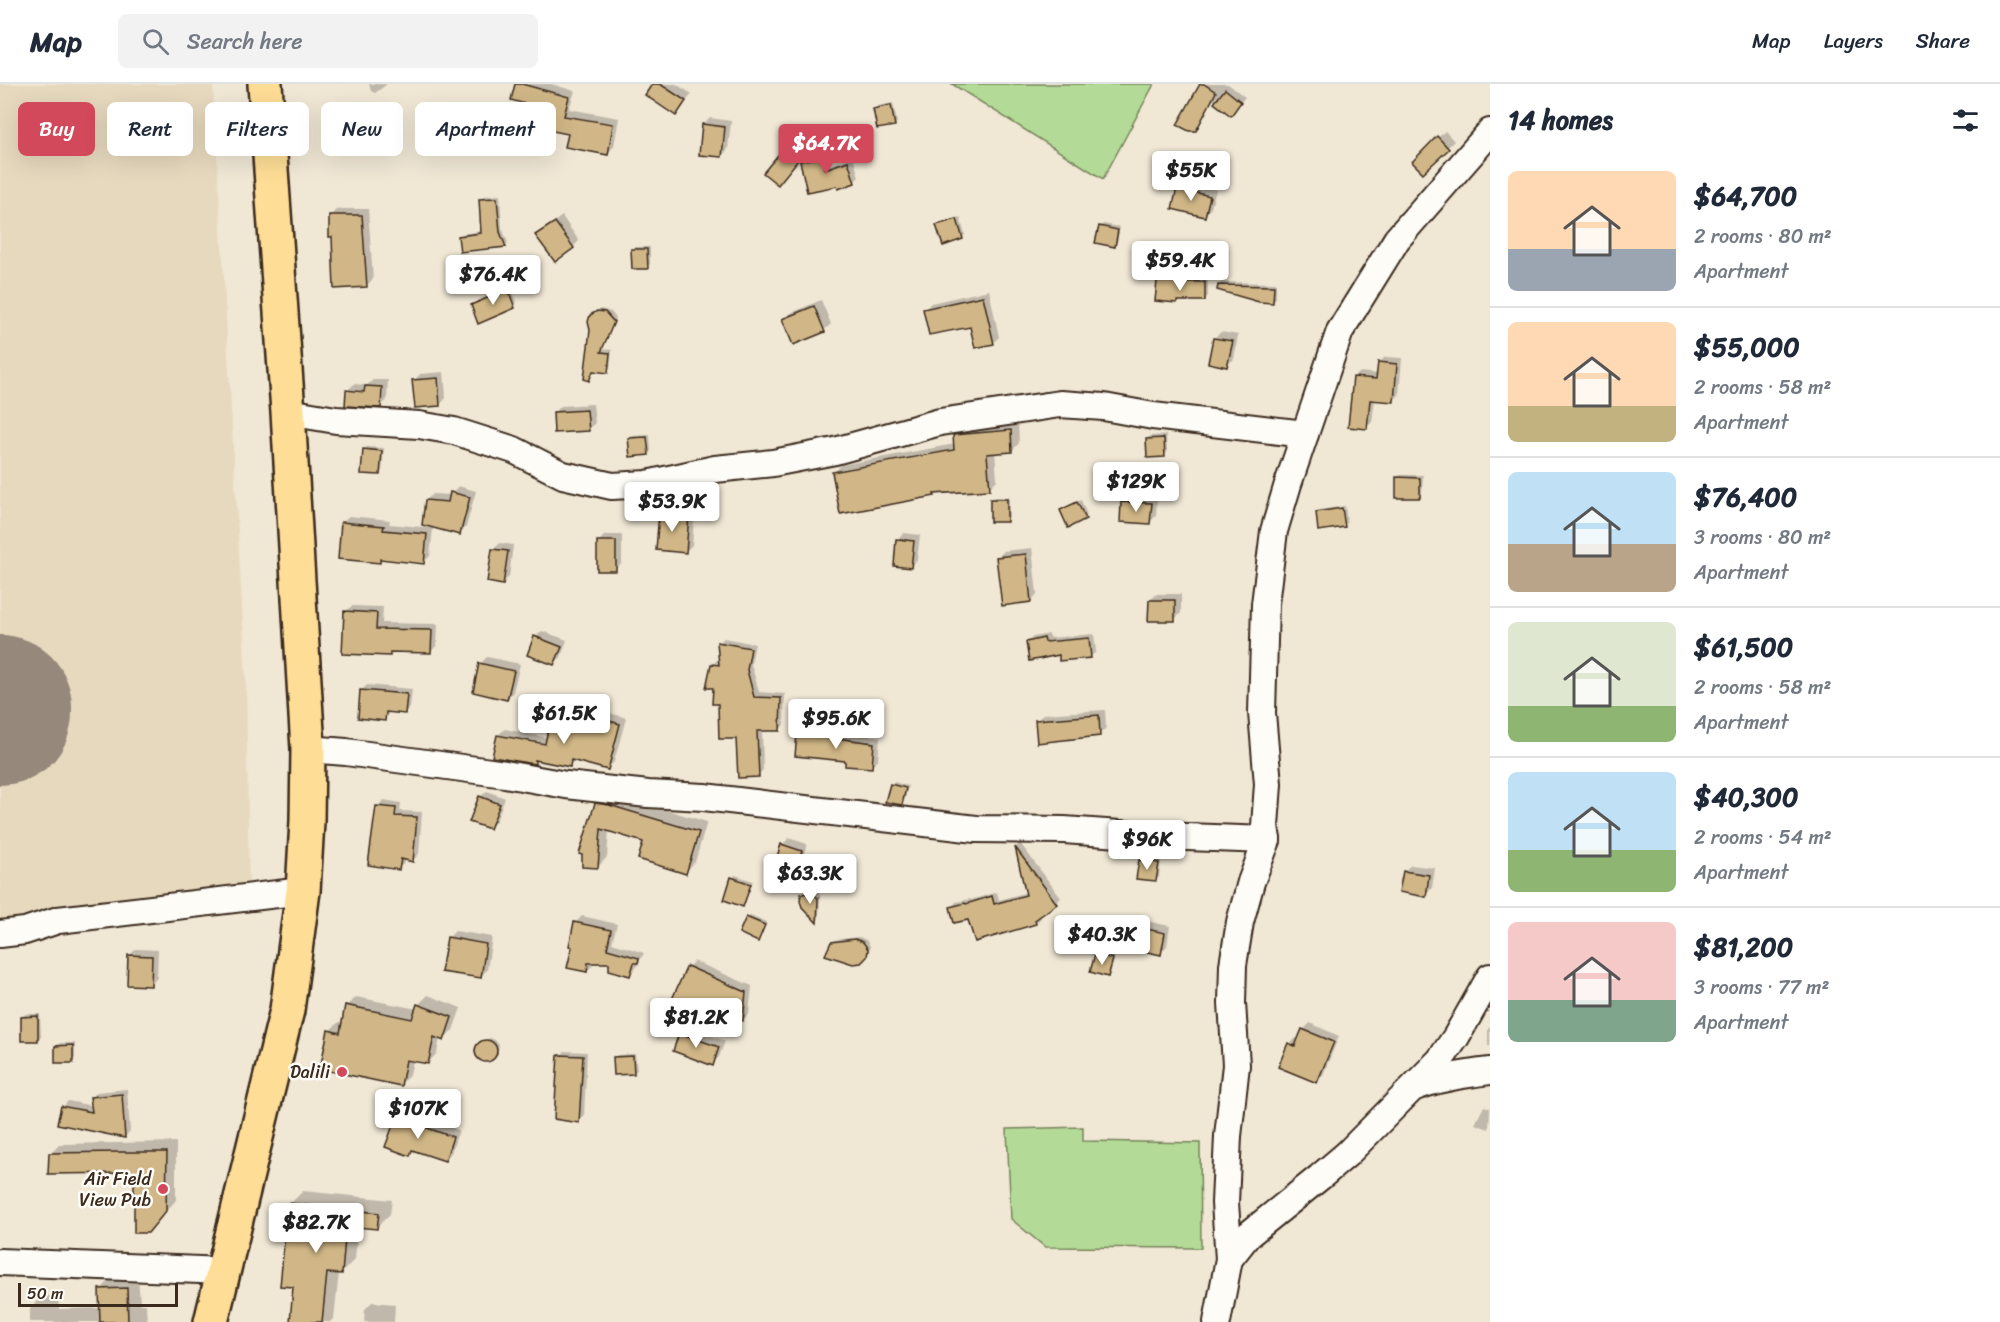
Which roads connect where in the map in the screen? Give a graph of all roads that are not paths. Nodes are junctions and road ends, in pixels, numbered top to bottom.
1 (265, 84) edge
2 (1490, 132) edge
3 (288, 412) junction
4 (1305, 434) junction
5 (308, 749) junction
6 (1267, 840) junction
7 (303, 891) junction
8 (0, 934) edge
9 (1490, 977) edge
10 (1490, 1071) edge
11 (1415, 1087) junction
12 (1229, 1259) junction
13 (0, 1262) edge
14 (225, 1271) junction
15 (211, 1322) edge
16 (1217, 1322) edge

1 - 3 main road
2 - 4 street
3 - 4 street
3 - 5 main road
4 - 6 street
5 - 6 street
5 - 7 main road
6 - 12 street
7 - 8 street
7 - 14 main road
9 - 11 street
10 - 11 street
11 - 12 street
12 - 16 street
13 - 14 street
14 - 15 main road

